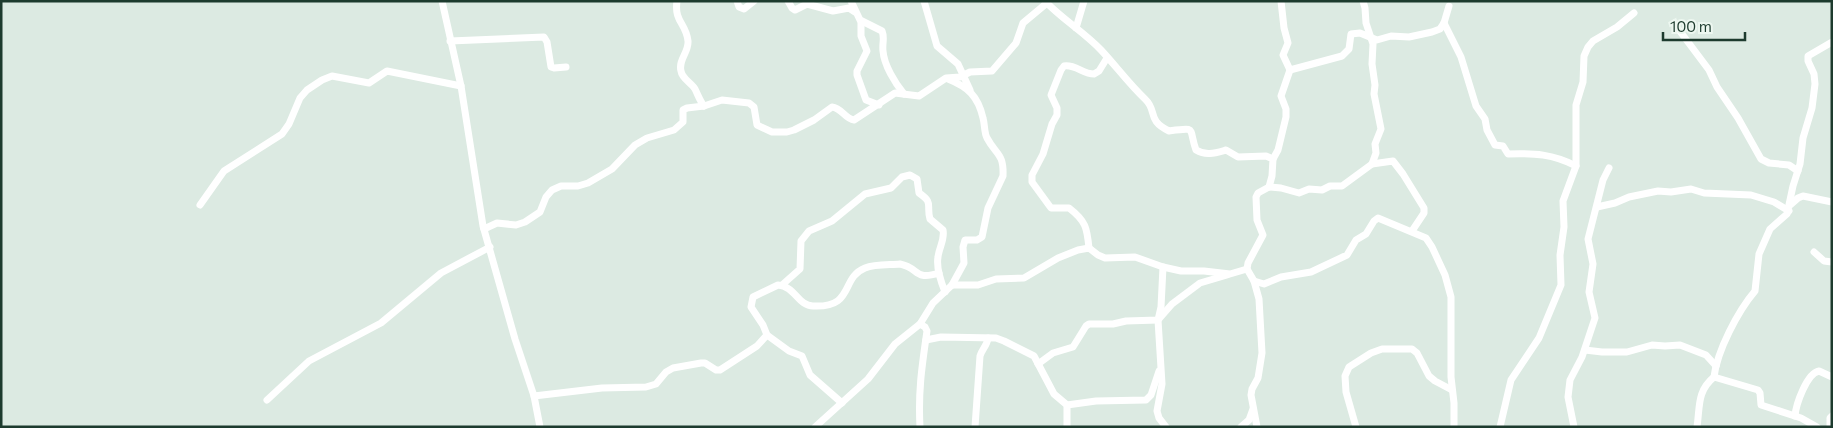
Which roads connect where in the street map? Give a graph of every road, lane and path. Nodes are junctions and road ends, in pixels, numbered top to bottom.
1 (442, 1) edge
2 (677, 1) edge
3 (737, 1) edge
4 (754, 1) edge
5 (788, 1) edge
6 (852, 1) edge
7 (924, 1) edge
8 (1084, 1) edge
9 (1281, 1) edge
10 (1363, 1) edge
11 (1046, 2) edge
12 (1449, 6) dead end
13 (856, 13) junction
14 (1634, 13) dead end
15 (861, 20) junction
16 (1444, 23) junction
17 (1076, 28) junction
18 (1679, 30) dead end
19 (1370, 38) junction
20 (450, 40) junction
21 (1832, 42) edge
22 (1107, 58) junction
23 (566, 67) dead end
24 (1290, 70) junction
25 (964, 75) junction
26 (946, 78) junction
27 (460, 86) junction
28 (970, 91) junction
29 (904, 94) junction
30 (879, 105) junction
31 (704, 106) junction
32 (1273, 160) junction
33 (1372, 164) junction
34 (1576, 166) junction
35 (1609, 168) dead end
36 (1798, 170) junction
37 (1269, 187) junction
38 (1832, 202) edge
39 (200, 205) dead end
40 (1597, 207) junction
41 (1789, 208) junction
42 (484, 229) junction
43 (1412, 231) junction
44 (490, 247) junction
45 (1089, 248) junction
46 (1814, 252) dead end
47 (1832, 262) edge
48 (1162, 268) junction
49 (1247, 269) junction
50 (939, 274) junction
51 (1230, 274) junction
52 (1254, 281) junction
53 (952, 285) junction
54 (782, 286) junction
55 (945, 292) junction
56 (1158, 320) junction
57 (920, 324) junction
58 (766, 335) junction
59 (988, 338) junction
60 (926, 340) junction
61 (1585, 350) junction
62 (1161, 363) junction
63 (1038, 364) junction
64 (1716, 366) junction
65 (1714, 377) junction
66 (1832, 377) edge
67 (1452, 390) junction
68 (534, 396) junction
69 (267, 400) dead end
70 (842, 403) junction
71 (1067, 405) junction
72 (1253, 409) junction
73 (1796, 416) junction
74 (1832, 416) edge
75 (540, 427) edge
76 (815, 427) edge
77 (920, 427) edge
78 (975, 427) edge
79 (1067, 427) edge
80 (1166, 427) edge
81 (1241, 427) edge
82 (1257, 427) edge
83 (1356, 427) edge
84 (1454, 427) edge
85 (1500, 427) edge
86 (1574, 427) edge
87 (1697, 427) edge
88 (1817, 427) edge
89 (1830, 427) edge

1 - 20 street
2 - 31 street
3 - 4 street
5 - 13 street
6 - 13 street
7 - 25 street
8 - 17 street
9 - 24 street
10 - 19 street
11 - 17 street
11 - 25 street
12 - 16 street
13 - 15 street
14 - 34 street
15 - 29 street
15 - 30 street
16 - 19 street
16 - 34 street
17 - 22 street
18 - 36 street
19 - 24 street
19 - 33 street
20 - 23 street
20 - 27 street
21 - 36 street
22 - 32 street
22 - 45 street
24 - 32 street
25 - 26 street
25 - 28 street
26 - 28 street
26 - 29 street
27 - 39 street
27 - 42 street
28 - 53 street
29 - 30 street
30 - 31 street
31 - 42 street
32 - 37 street
33 - 37 street
33 - 43 street
34 - 85 street
35 - 40 street
36 - 41 street
37 - 49 street
38 - 41 street
40 - 41 street
40 - 61 street
41 - 64 street
42 - 44 street
43 - 52 street
43 - 67 street
44 - 68 street
44 - 69 street
45 - 48 street
45 - 53 street
46 - 47 street
48 - 51 street
48 - 56 street
49 - 51 street
49 - 52 street
50 - 54 street
50 - 54 street
50 - 55 street
51 - 56 street
52 - 72 street
53 - 55 street
54 - 58 street
55 - 57 street
56 - 62 street
56 - 63 street
57 - 60 street
57 - 70 street
58 - 68 street
58 - 70 street
59 - 60 street
59 - 63 street
59 - 78 street
60 - 77 street
61 - 64 street
61 - 86 street
62 - 71 street
62 - 80 street
63 - 71 street
64 - 65 street
65 - 73 street
65 - 87 street
66 - 73 street
67 - 83 street
67 - 84 street
68 - 75 street
70 - 76 street
71 - 79 street
72 - 81 street
72 - 82 street
73 - 88 street
74 - 89 street

